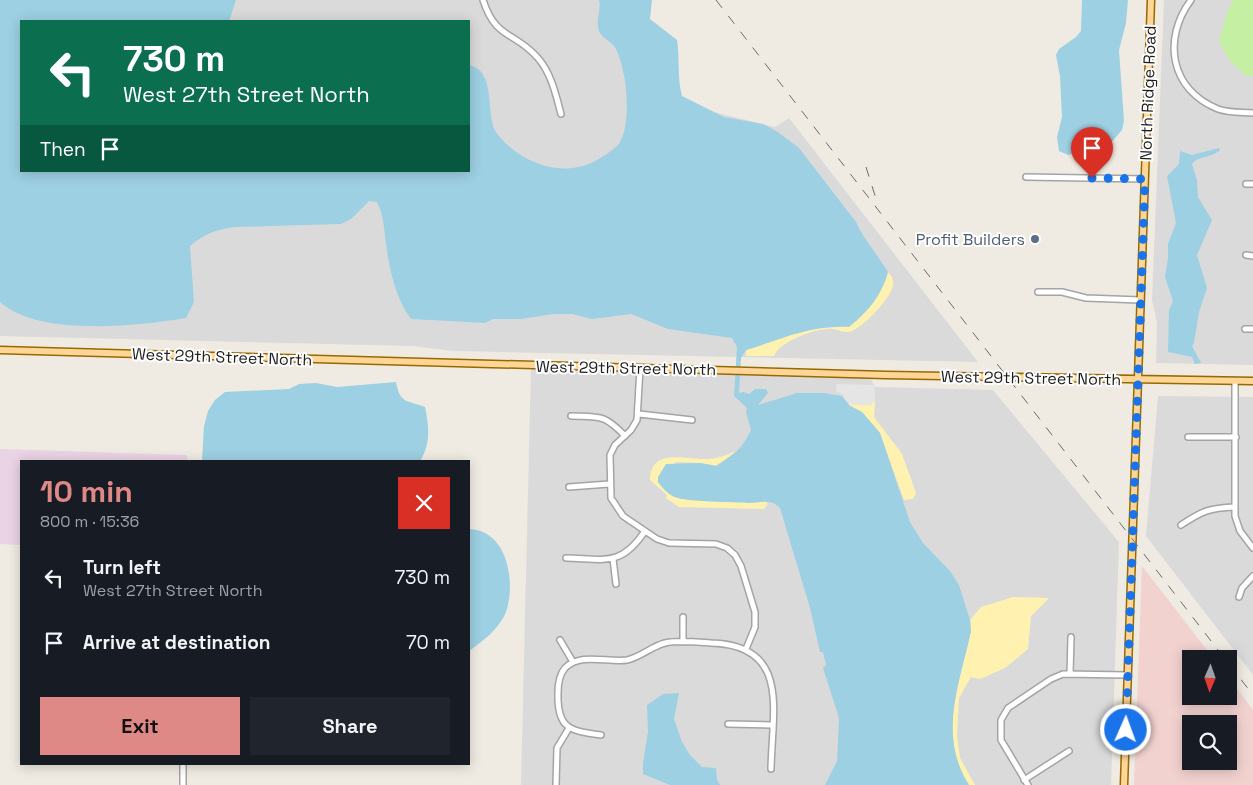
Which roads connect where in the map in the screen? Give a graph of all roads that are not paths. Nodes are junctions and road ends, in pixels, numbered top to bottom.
1 (482, 0) edge
2 (1151, 0) edge
3 (1191, 0) edge
4 (1253, 113) edge
5 (561, 114) dead end
6 (1026, 176) dead end
7 (1145, 179) junction
8 (1246, 184) dead end
9 (1253, 184) edge
10 (1246, 255) dead end
11 (1253, 256) edge
12 (1038, 292) dead end
13 (1140, 300) junction
14 (1245, 329) dead end
15 (1253, 329) edge
16 (0, 350) edge
17 (640, 368) junction
18 (1138, 379) junction
19 (1236, 381) junction
20 (1253, 381) edge
21 (639, 414) junction
22 (571, 416) dead end
23 (692, 420) dead end
24 (625, 436) junction
25 (1188, 437) dead end
26 (1236, 437) junction
27 (609, 484) junction
28 (569, 487) dead end
29 (1235, 508) junction
30 (1180, 525) dead end
31 (644, 531) junction
32 (1253, 548) edge
33 (566, 558) dead end
34 (613, 559) junction
35 (1253, 576) edge
36 (616, 584) dead end
37 (1240, 596) dead end
38 (684, 618) dead end
39 (1071, 637) dead end
40 (560, 640) dead end
41 (683, 642) junction
42 (746, 649) junction
43 (574, 662) junction
44 (1070, 674) junction
45 (1127, 676) junction
46 (728, 724) dead end
47 (772, 725) junction
48 (569, 728) junction
49 (601, 734) dead end
50 (1069, 751) dead end
51 (183, 765) edge
52 (771, 769) dead end
53 (1026, 782) edge
54 (183, 785) edge
55 (556, 785) edge
56 (1124, 785) edge

1 - 5 street
2 - 7 main road, North Ridge Road
3 - 4 street
6 - 7 street
7 - 13 main road, North Ridge Road
8 - 9 street
10 - 11 street
12 - 13 street
13 - 18 main road, North Ridge Road
14 - 15 street
16 - 17 main road, West 29th Street North
17 - 18 main road, West 29th Street North
17 - 21 street
18 - 19 main road, West 29th Street North
18 - 45 main road, North Ridge Road
19 - 20 main road, West 29th Street North
19 - 26 street
21 - 23 street
21 - 24 street
22 - 24 street
24 - 27 street
25 - 26 street
26 - 29 street
27 - 28 street
27 - 31 street
29 - 30 street
29 - 32 street
31 - 34 street
31 - 42 street
33 - 34 street
34 - 36 street
35 - 37 street
38 - 41 street
39 - 44 street
40 - 43 street
41 - 42 street
41 - 43 street
42 - 47 street
43 - 48 street
44 - 45 street
44 - 53 street
45 - 56 main road, North Ridge Road
46 - 47 street
47 - 52 street
48 - 49 street
48 - 55 street
50 - 53 street
51 - 54 street

